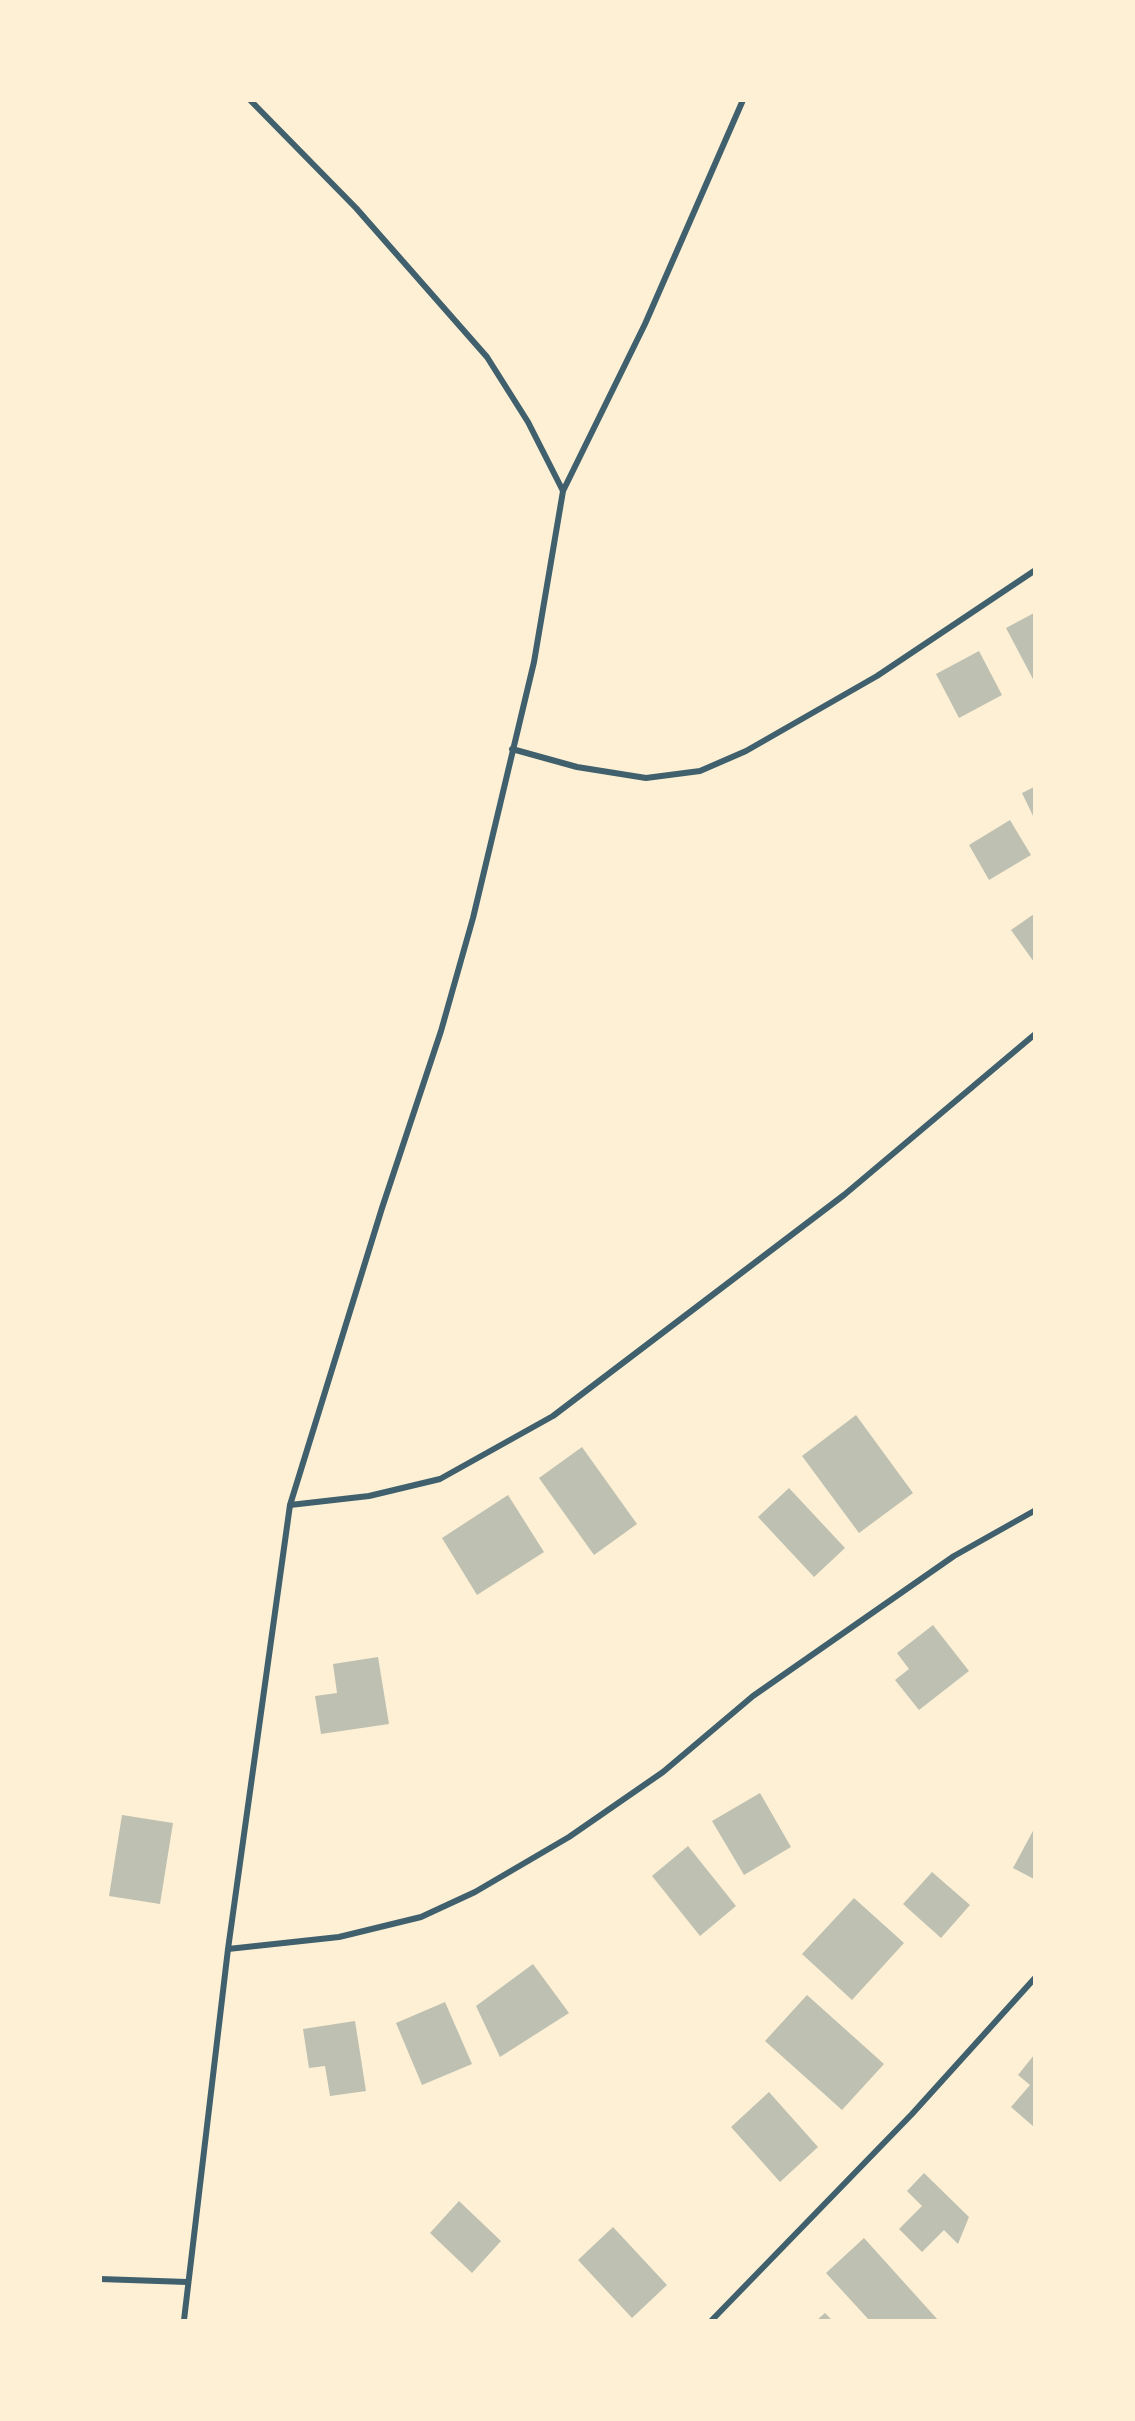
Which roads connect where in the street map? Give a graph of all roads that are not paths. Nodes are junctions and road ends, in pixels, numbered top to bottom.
1 (250, 100) edge
2 (743, 100) edge
3 (563, 491) junction
4 (1035, 571) edge
5 (512, 749) junction
6 (1035, 1035) edge
7 (290, 1505) junction
8 (1035, 1511) edge
9 (228, 1949) junction
10 (1035, 1979) edge
11 (100, 2280) edge
12 (188, 2282) junction
13 (184, 2320) edge
14 (712, 2320) edge

1 - 3 street
2 - 3 street
3 - 5 street
4 - 5 street
5 - 7 street
6 - 7 street
7 - 9 street
8 - 9 street
9 - 12 street
10 - 14 street
11 - 12 street
12 - 13 street

